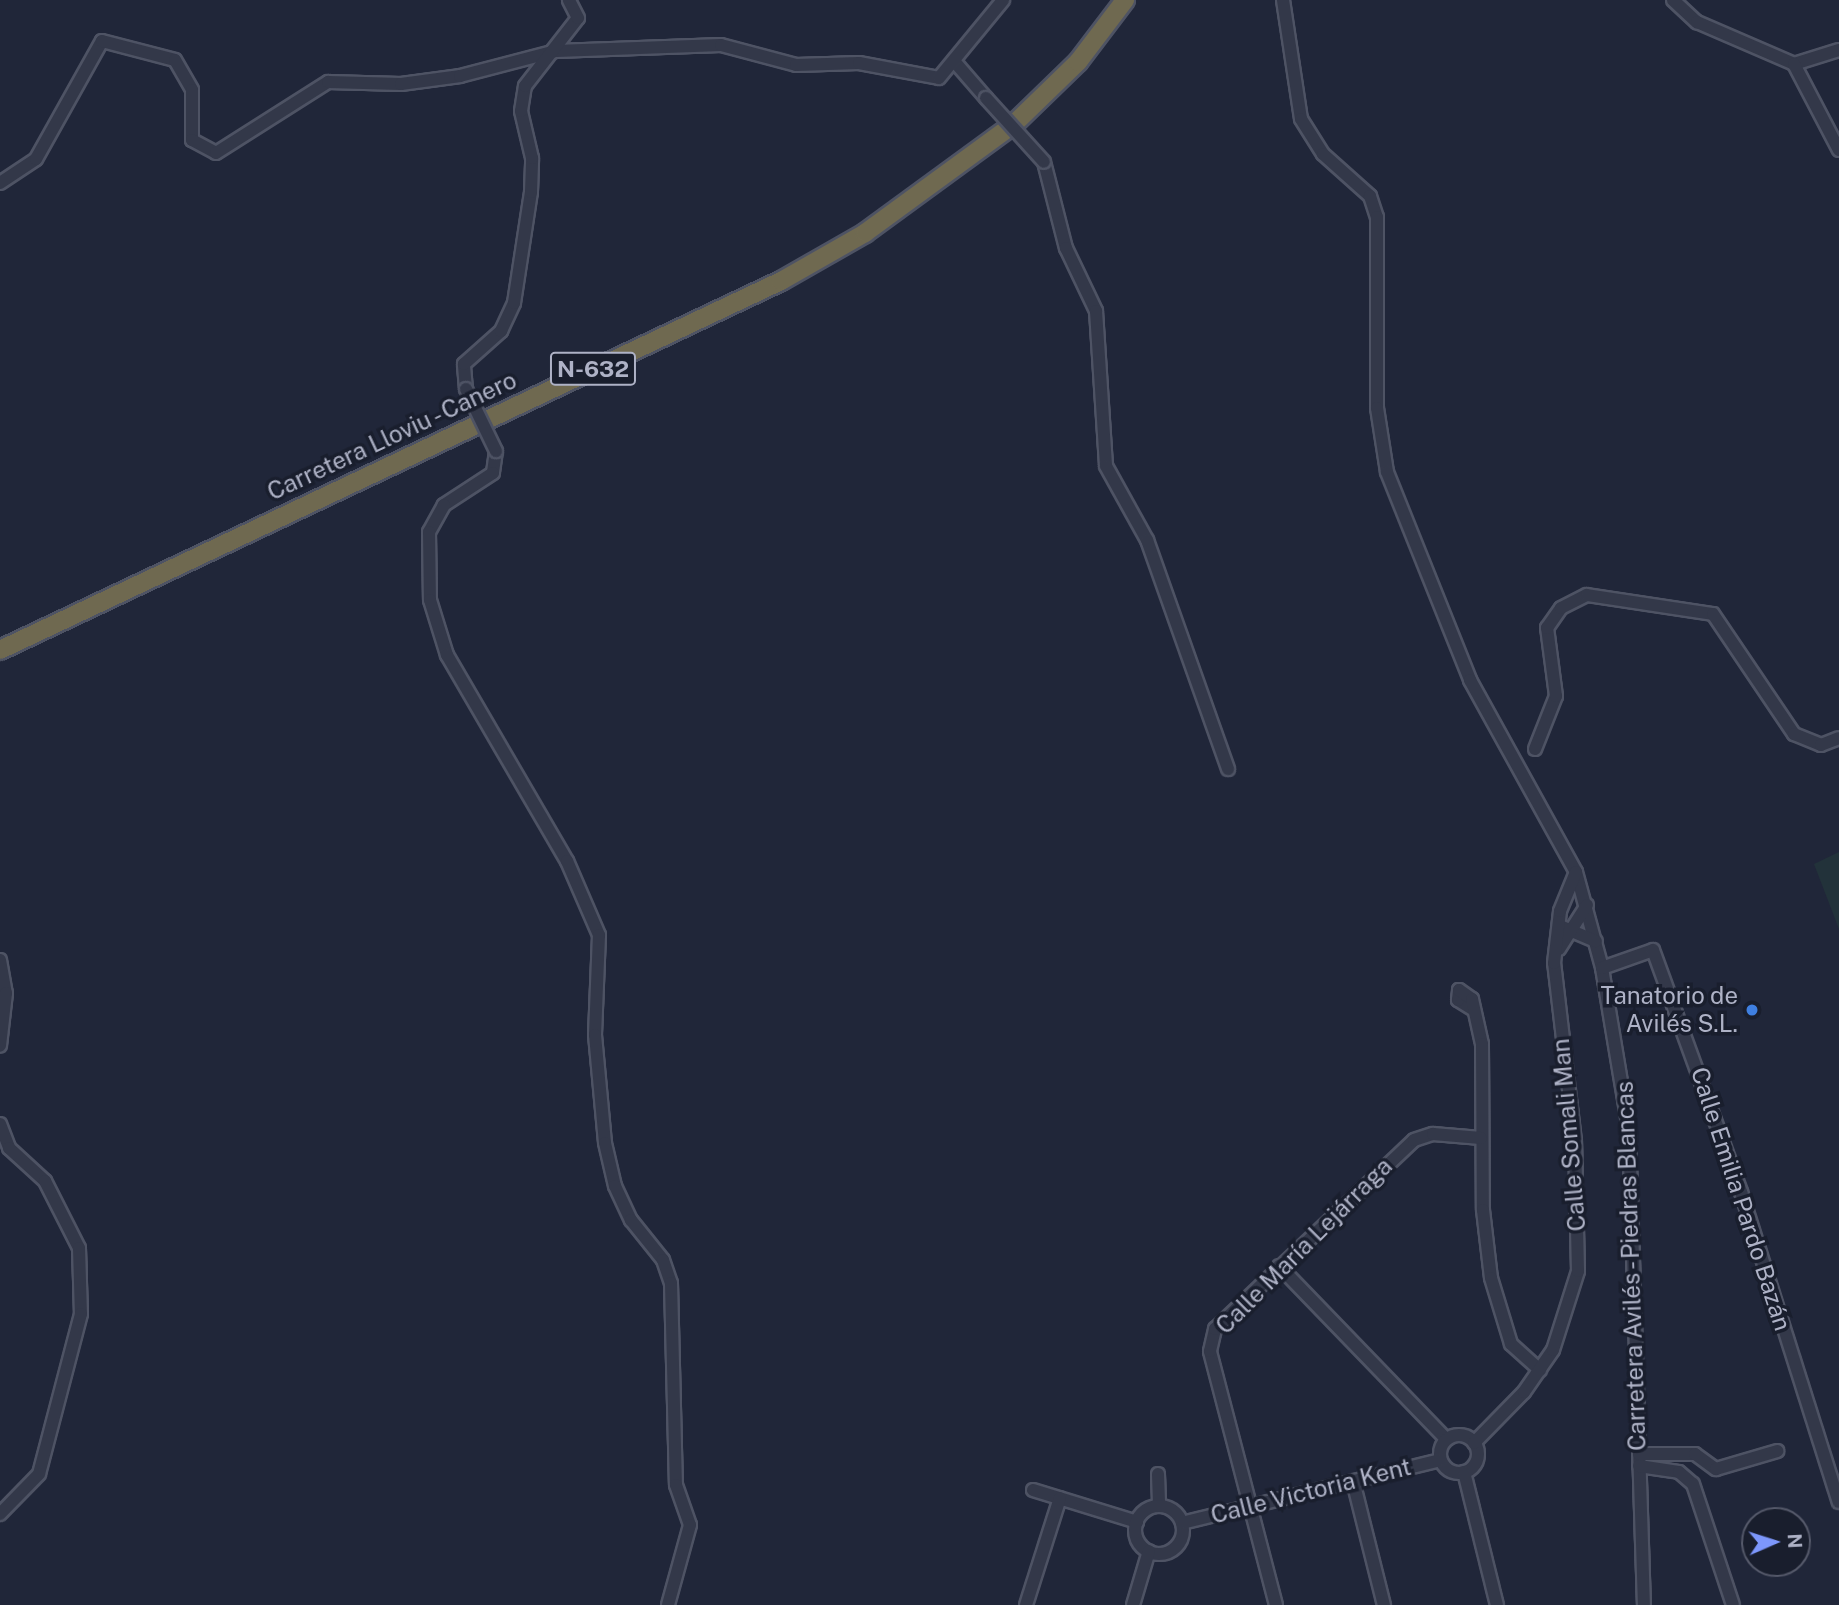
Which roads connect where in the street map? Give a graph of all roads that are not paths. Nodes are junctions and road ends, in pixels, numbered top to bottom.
1 (569, 0) edge
2 (1003, 0) edge
3 (1125, 0) edge
4 (1283, 0) edge
5 (1673, 0) edge
6 (1839, 50) edge
7 (556, 51) junction
8 (954, 61) junction
9 (1794, 64) junction
10 (1839, 150) edge
11 (0, 184) edge
12 (0, 650) edge
13 (1839, 738) edge
14 (1535, 748) dead end
15 (1228, 769) dead end
16 (1576, 872) junction
17 (1587, 905) junction
18 (1561, 922) junction
19 (1596, 941) junction
20 (0, 960) edge
21 (1602, 968) junction
22 (1474, 1010) dead end
23 (0, 1046) edge
24 (0, 1124) edge
25 (1481, 1138) junction
26 (1279, 1266) junction
27 (1540, 1370) junction
28 (1446, 1439) junction
29 (1474, 1443) junction
30 (1777, 1451) dead end
31 (1440, 1460) junction
32 (1639, 1460) junction
33 (1464, 1472) junction
34 (1158, 1474) dead end
35 (1353, 1481) junction
36 (1033, 1490) dead end
37 (1060, 1498) junction
38 (1839, 1503) edge
39 (1159, 1506) junction
40 (1251, 1506) junction
41 (0, 1514) edge
42 (1136, 1522) junction
43 (1182, 1523) junction
44 (1149, 1552) junction
45 (668, 1605) edge
46 (1026, 1605) edge
47 (1133, 1605) edge
48 (1276, 1605) edge
49 (1384, 1605) edge
50 (1497, 1605) edge
51 (1644, 1605) edge
52 (1733, 1605) edge

1 - 7 street
2 - 8 street
3 - 12 highway, Carretera Lloviu - Canero / N-632
4 - 16 street, Carretera Avilés - Piedras Blancas
5 - 9 street
6 - 9 street
7 - 8 street
7 - 11 street
7 - 45 street, bridge
8 - 15 street, bridge
9 - 10 street
13 - 14 street
16 - 17 street, Carretera Avilés - Piedras Blancas
16 - 18 street, Calle Somali Man
17 - 18 street
17 - 18 street
17 - 19 street, Carretera Avilés - Piedras Blancas
18 - 19 street
18 - 27 street, Calle Somali Man
19 - 21 street, Carretera Avilés - Piedras Blancas
20 - 23 street
21 - 32 street, Carretera Avilés - Piedras Blancas
21 - 38 street, Calle Emilia Pardo Bazán
22 - 25 street
24 - 41 street
25 - 26 street, Calle María Lejárraga
25 - 27 street
26 - 28 street
26 - 40 street, Calle María Lejárraga
27 - 29 street, Calle Somali Man
28 - 29 street
28 - 31 street
29 - 33 street
30 - 32 street
31 - 33 street
31 - 35 street, Calle Victoria Kent
32 - 51 street, Carretera Avilés - Piedras Blancas
32 - 52 street
33 - 50 street
34 - 39 street
35 - 40 street, Calle Victoria Kent
35 - 49 street
36 - 37 street
37 - 42 street
37 - 46 street
39 - 42 street
39 - 43 street
40 - 43 street, Calle Victoria Kent
40 - 48 street, Calle María Lejárraga
42 - 44 street
43 - 44 street
44 - 47 street

